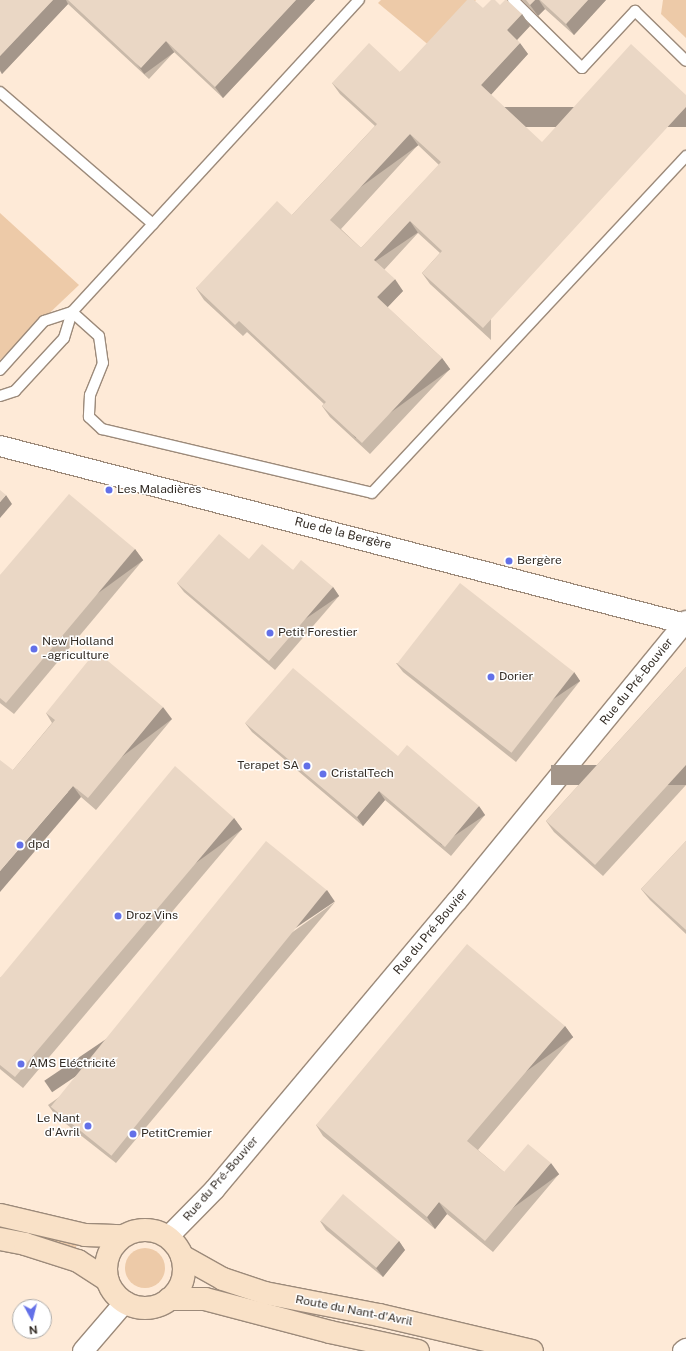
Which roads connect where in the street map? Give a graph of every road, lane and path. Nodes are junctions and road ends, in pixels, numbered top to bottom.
1 (359, 0) edge
2 (513, 0) edge
3 (686, 61) edge
4 (0, 92) edge
5 (686, 156) edge
6 (153, 224) junction
7 (72, 312) junction
8 (0, 370) edge
9 (0, 396) edge
10 (0, 446) edge
11 (685, 623) edge
12 (0, 1215) edge
13 (123, 1236) junction
14 (168, 1237) junction
15 (0, 1239) edge
16 (182, 1256) junction
17 (107, 1280) junction
18 (169, 1299) junction
19 (125, 1302) junction
20 (686, 1349) edge
21 (84, 1351) edge
22 (418, 1351) edge
23 (532, 1351) edge
24 (683, 1351) edge

1 - 6 lane
2 - 3 lane
4 - 6 lane
5 - 7 lane
6 - 7 lane
7 - 8 lane
7 - 9 lane
10 - 11 street, Rue de la Bergère
11 - 14 street, Rue du Pré-Bouvier
12 - 13 main road
13 - 14 main road
13 - 17 main road
14 - 16 main road
15 - 17 main road
16 - 18 main road
16 - 23 main road, Route du Nant-d'Avril
17 - 19 main road
18 - 19 main road
18 - 22 main road, Route du Nant-d'Avril
19 - 21 street
20 - 24 street

